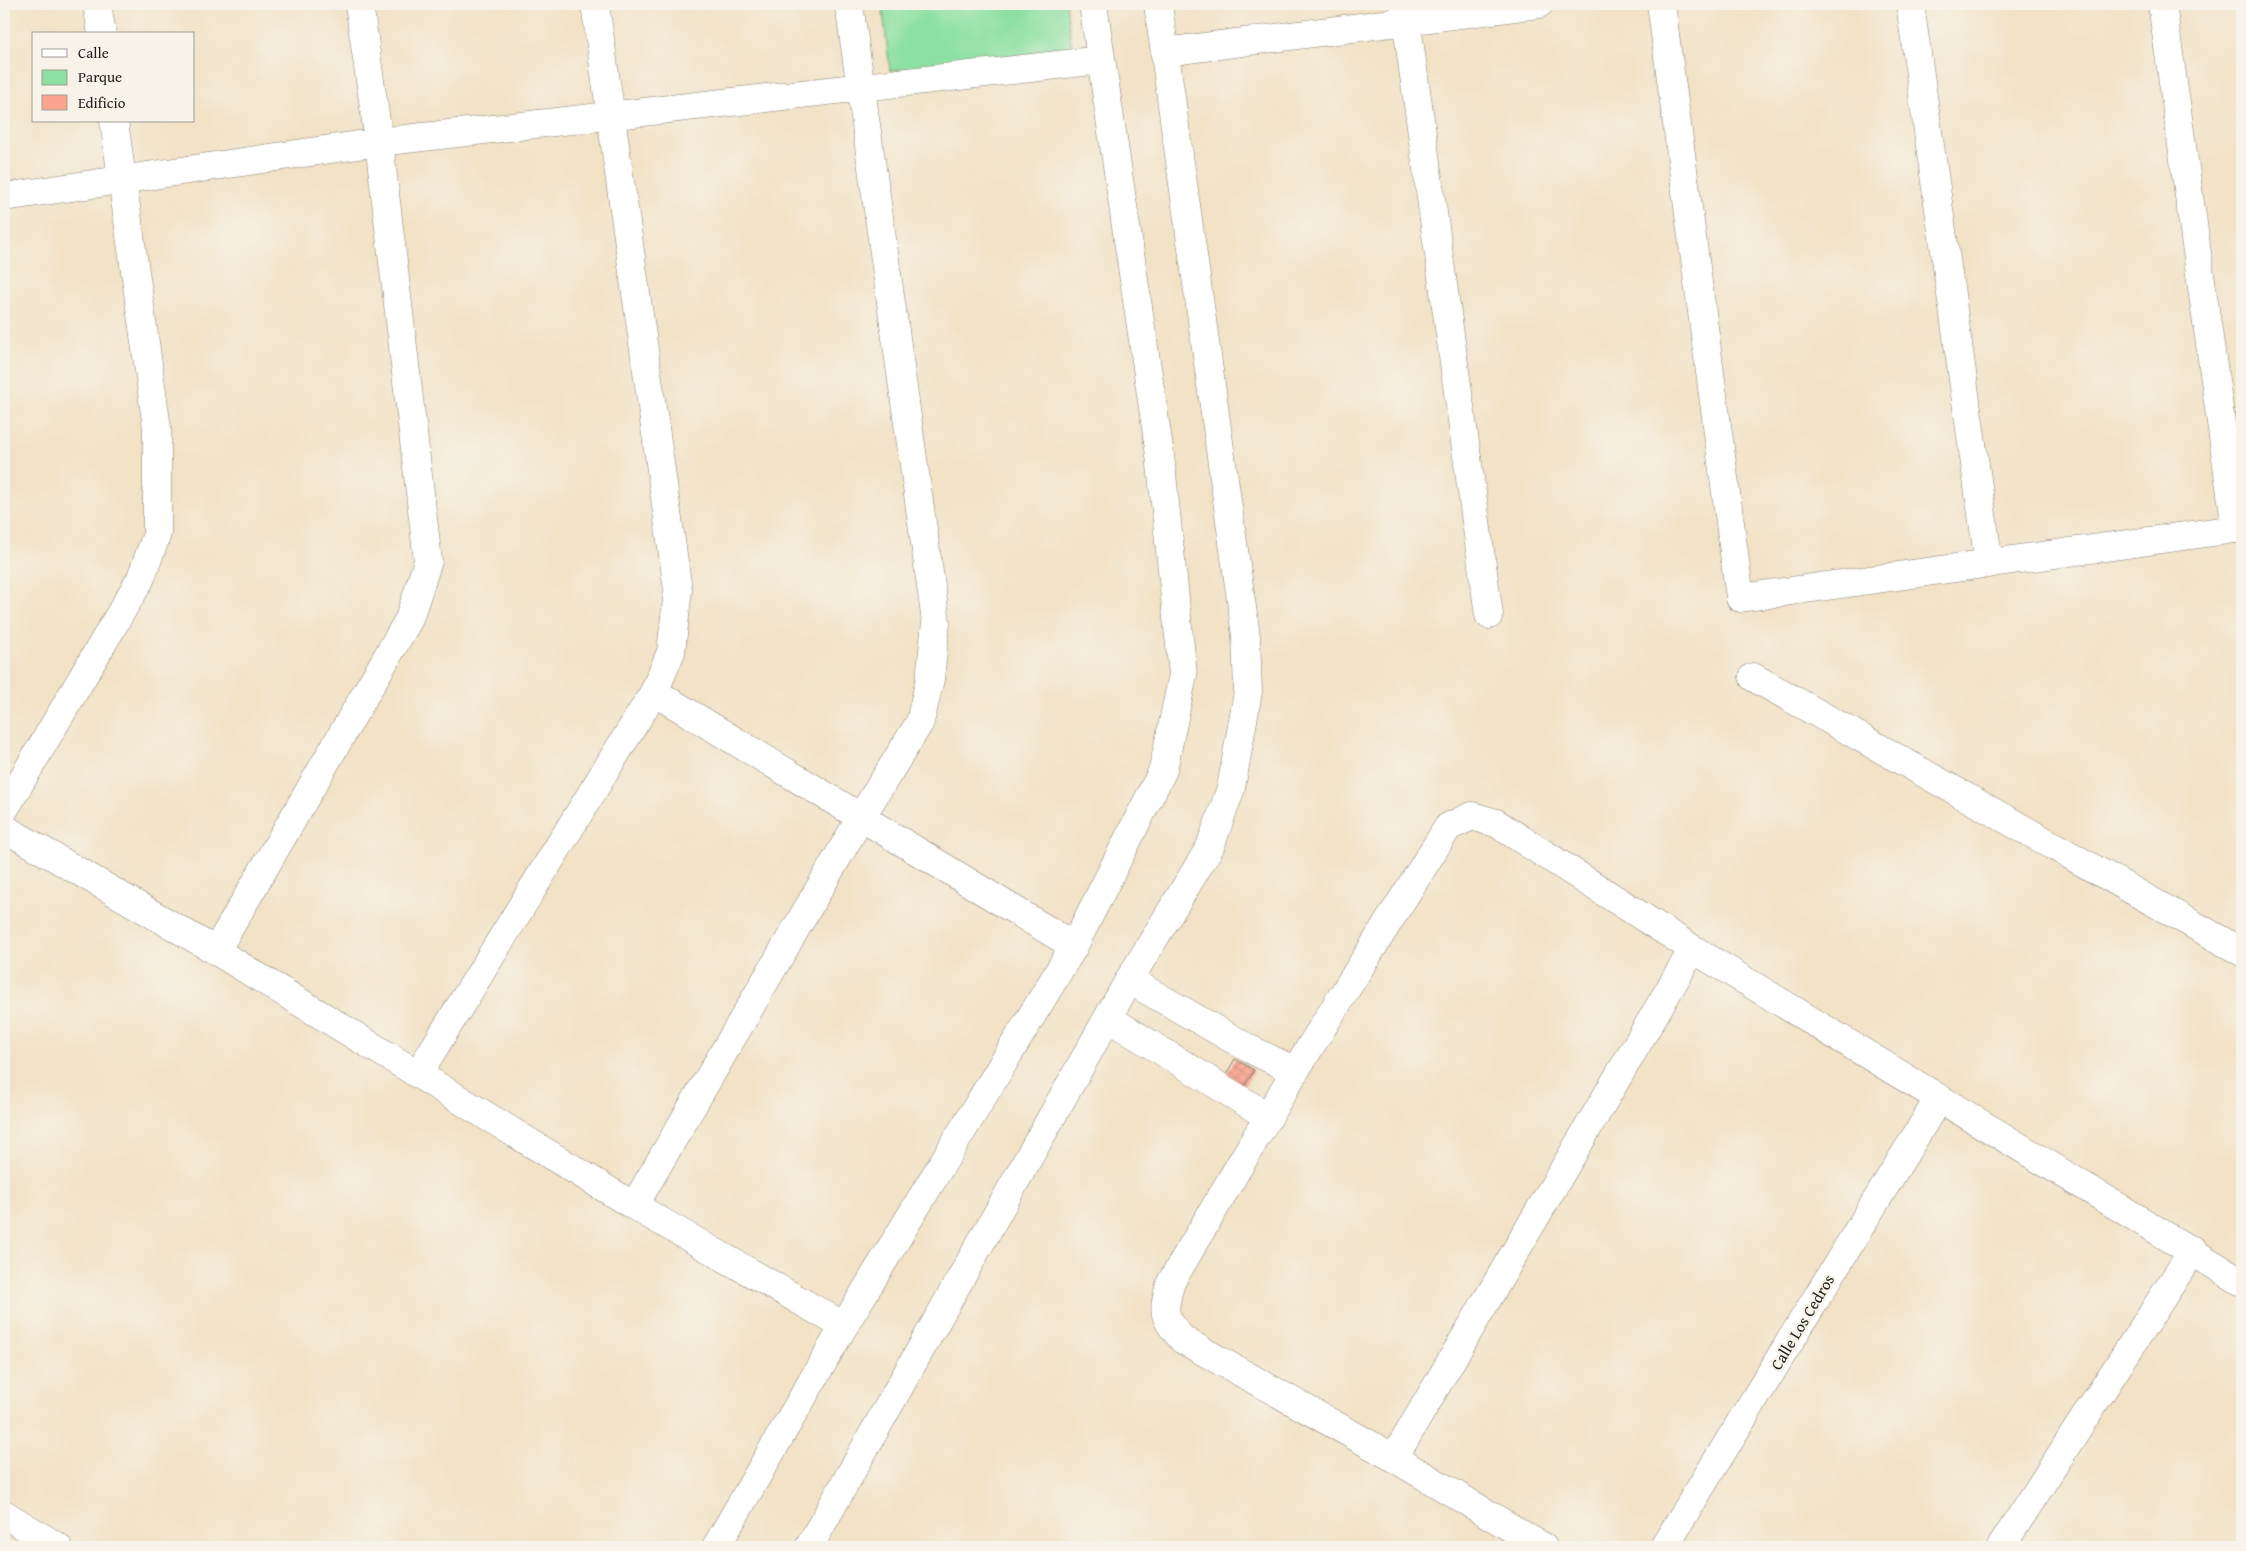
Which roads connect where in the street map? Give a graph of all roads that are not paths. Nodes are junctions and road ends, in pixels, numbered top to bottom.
1 (97, 4) edge
2 (359, 4) edge
3 (595, 4) edge
4 (849, 4) edge
5 (1093, 4) edge
6 (1158, 4) edge
7 (1539, 4) edge
8 (1661, 4) edge
9 (1910, 4) edge
10 (2162, 4) edge
11 (1405, 12) edge
12 (102, 32) edge
13 (1165, 52) junction
14 (1101, 60) junction
15 (861, 88) junction
16 (611, 116) junction
17 (114, 122) edge
18 (379, 142) junction
19 (122, 180) junction
20 (4, 197) edge
21 (2239, 528) edge
22 (1989, 564) junction
23 (1489, 615) dead end
24 (1753, 677) dead end
25 (654, 692) junction
26 (4, 810) edge
27 (861, 817) junction
28 (4, 828) edge
29 (1074, 946) junction
30 (1692, 949) junction
31 (216, 951) junction
32 (2242, 952) edge
33 (1129, 980) junction
34 (1108, 1018) junction
35 (1295, 1072) junction
36 (418, 1074) junction
37 (1939, 1098) junction
38 (1269, 1117) junction
39 (634, 1206) junction
40 (2192, 1250) junction
41 (2242, 1282) edge
42 (844, 1326) junction
43 (1394, 1458) junction
44 (4, 1514) edge
45 (58, 1547) edge
46 (716, 1547) edge
47 (808, 1547) edge
48 (1543, 1547) edge
49 (1664, 1547) edge
50 (2001, 1547) edge

1 - 12 street
2 - 18 street
3 - 16 street
4 - 15 street
5 - 14 street
6 - 13 street
7 - 11 street
8 - 22 street
9 - 22 street
10 - 21 street
11 - 13 street
11 - 23 street
13 - 33 street
14 - 15 street
14 - 29 street
15 - 16 street
15 - 27 street
16 - 18 street
16 - 25 street
17 - 19 street
18 - 19 street
18 - 31 street
19 - 20 street
19 - 26 street
21 - 22 street
24 - 32 street
25 - 27 street
25 - 36 street
27 - 29 street
27 - 39 street
28 - 31 street
29 - 42 street
30 - 35 street
30 - 37 street
30 - 43 street
31 - 36 street
33 - 34 street
33 - 35 street
34 - 38 street
34 - 47 street
35 - 38 street
36 - 39 street
37 - 40 street
37 - 49 street, Calle Los Cedros
38 - 43 street
39 - 42 street
40 - 41 street
40 - 50 street
42 - 46 street
43 - 48 street
44 - 45 street

